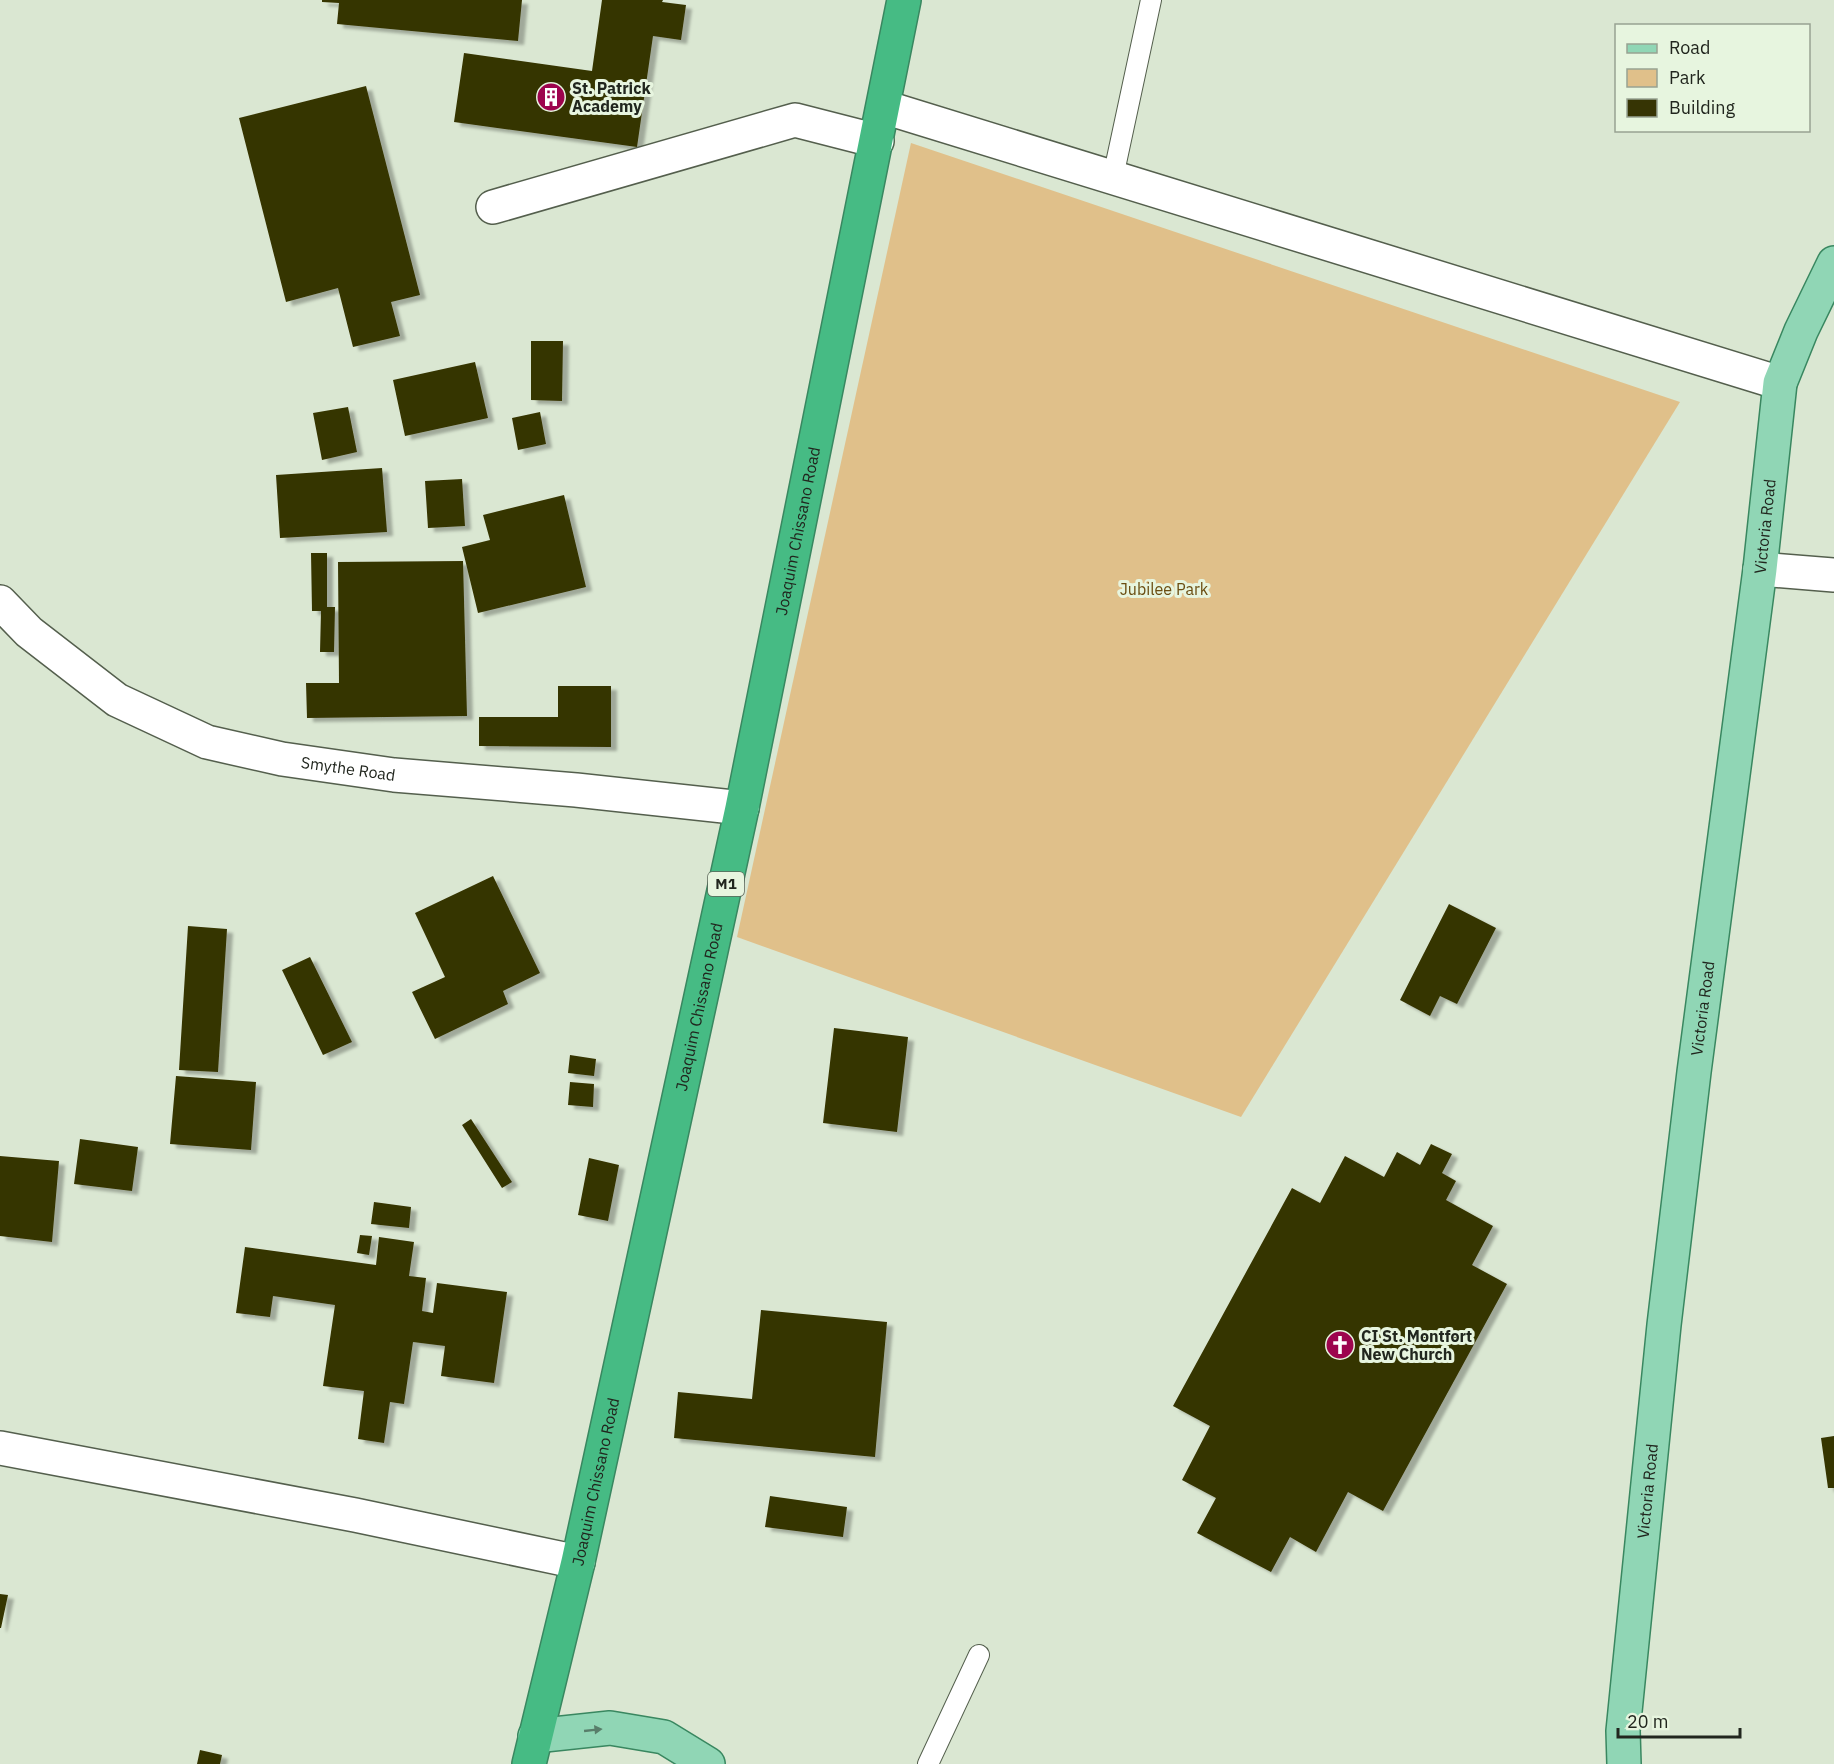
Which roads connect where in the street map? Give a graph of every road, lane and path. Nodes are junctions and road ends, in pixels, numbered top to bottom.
1 (904, 0) edge
2 (1151, 0) edge
3 (884, 107) junction
4 (877, 141) junction
5 (1113, 177) junction
6 (493, 207) dead end
7 (1834, 263) edge
8 (1780, 383) junction
9 (1760, 569) junction
10 (1834, 575) edge
11 (0, 602) edge
12 (742, 808) junction
13 (0, 1448) edge
14 (578, 1562) junction
15 (979, 1655) dead end
16 (532, 1750) edge
17 (708, 1764) edge
18 (928, 1764) edge
19 (1624, 1764) edge

1 - 3 highway, Joaquim Chissano Road / M1
2 - 5 lane
3 - 4 highway, Joaquim Chissano Road / M1
3 - 5 street
4 - 6 street
4 - 12 highway, Joaquim Chissano Road / M1
5 - 8 street
7 - 8 main road, Victoria Road
8 - 9 main road, Victoria Road
9 - 10 street
9 - 19 main road, Victoria Road
11 - 12 street, Smythe Road
12 - 14 highway, Joaquim Chissano Road / M1
13 - 14 street
14 - 16 highway, Joaquim Chissano Road / M1
15 - 18 lane
16 -> 17 main road

